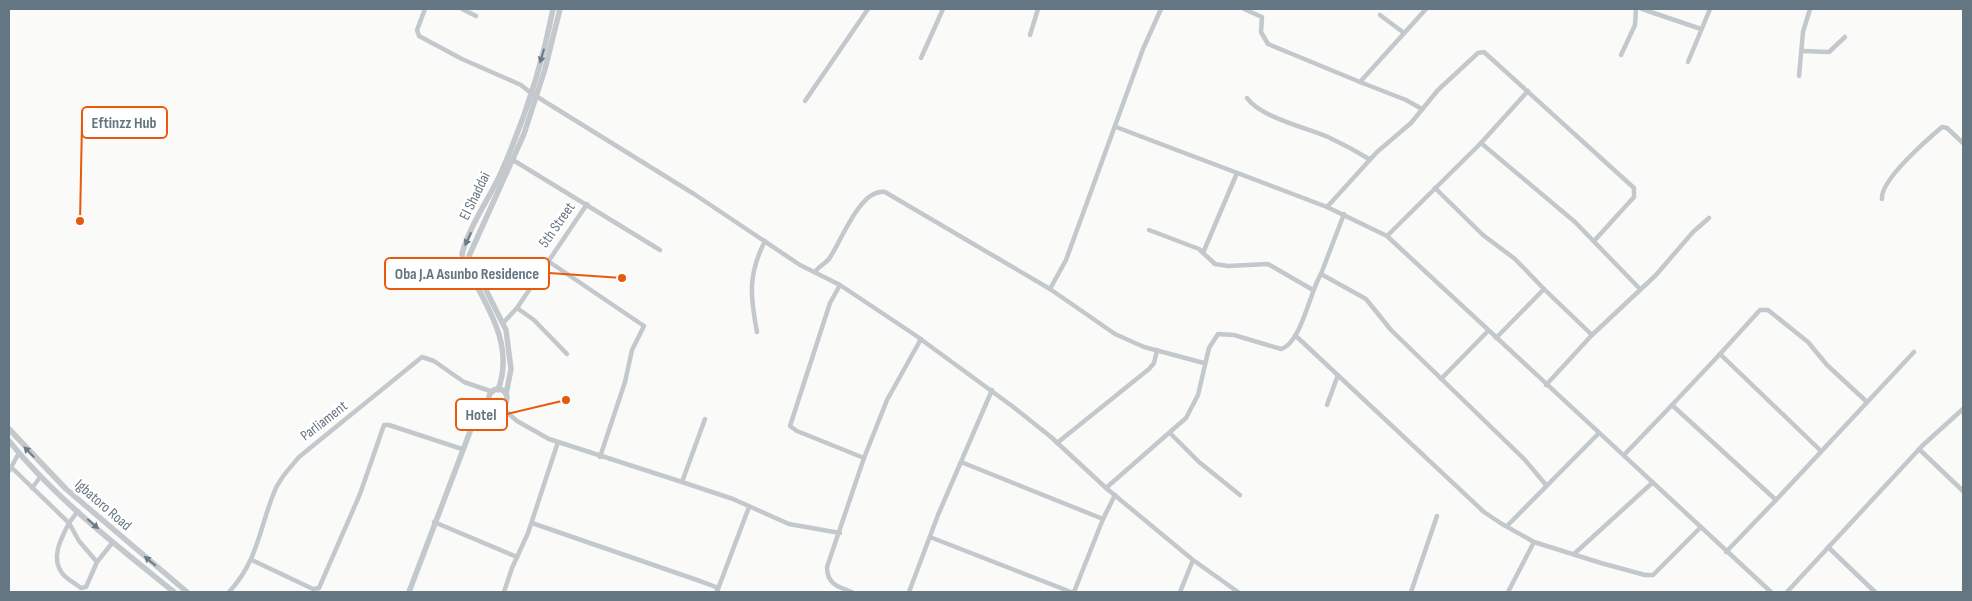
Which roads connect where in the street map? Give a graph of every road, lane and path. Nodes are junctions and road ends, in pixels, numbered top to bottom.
1 (425, 9) edge
2 (462, 9) edge
3 (553, 9) edge
4 (560, 9) edge
5 (868, 9) edge
6 (943, 9) edge
7 (1038, 9) edge
8 (1161, 9) edge
9 (1244, 9) edge
10 (1426, 9) edge
11 (1636, 9) edge
12 (1642, 9) edge
13 (1710, 9) edge
14 (1810, 9) edge
15 (1380, 15) dead end
16 (476, 16) dead end
17 (1701, 30) junction
18 (1404, 33) junction
19 (1030, 35) dead end
20 (1845, 37) dead end
21 (1802, 51) junction
22 (1621, 54) dead end
23 (921, 58) dead end
24 (1688, 62) dead end
25 (1799, 76) dead end
26 (1360, 82) junction
27 (1528, 91) junction
28 (534, 95) junction
29 (1248, 98) dead end
30 (805, 101) dead end
31 (1422, 109) junction
32 (1116, 127) junction
33 (1481, 143) junction
34 (1963, 144) edge
35 (513, 160) junction
36 (1370, 160) junction
37 (1236, 173) junction
38 (1435, 188) junction
39 (1882, 199) dead end
40 (587, 204) junction
41 (1327, 207) junction
42 (1344, 214) junction
43 (1709, 218) dead end
44 (1149, 230) dead end
45 (1387, 236) junction
46 (765, 241) junction
47 (1594, 241) junction
48 (660, 250) dead end
49 (1203, 252) junction
50 (548, 261) junction
51 (815, 272) junction
52 (1321, 274) junction
53 (840, 285) junction
54 (1544, 288) junction
55 (1050, 289) junction
56 (1313, 290) junction
57 (1640, 290) junction
58 (516, 308) junction
59 (503, 322) junction
60 (1488, 331) junction
61 (758, 332) dead end
62 (1592, 335) junction
63 (1296, 336) junction
64 (1496, 338) junction
65 (921, 339) junction
66 (1157, 350) junction
67 (1914, 352) dead end
68 (567, 354) dead end
69 (1720, 354) junction
70 (1204, 363) junction
71 (1338, 375) junction
72 (1441, 379) junction
73 (1546, 385) junction
74 (992, 390) junction
75 (495, 391) junction
76 (506, 394) junction
77 (490, 400) junction
78 (1867, 402) junction
79 (1327, 405) dead end
80 (1672, 405) junction
81 (501, 407) junction
82 (1963, 409) edge
83 (705, 419) dead end
84 (9, 429) edge
85 (1170, 433) junction
86 (1599, 433) junction
87 (9, 441) edge
88 (558, 442) junction
89 (1057, 443) junction
90 (462, 449) junction
91 (1919, 449) junction
92 (1821, 451) junction
93 (19, 453) junction
94 (1624, 455) junction
95 (600, 457) junction
96 (864, 458) junction
97 (961, 462) junction
98 (10, 469) edge
99 (41, 476) junction
100 (682, 482) junction
101 (1652, 483) junction
102 (1546, 485) junction
103 (32, 488) junction
104 (1106, 488) junction
105 (1963, 491) edge
106 (1115, 495) junction
107 (1240, 495) dead end
108 (1776, 500) junction
109 (749, 507) junction
110 (78, 511) junction
111 (1438, 516) dead end
112 (1103, 519) junction
113 (434, 522) junction
114 (69, 523) junction
115 (532, 523) junction
116 (1507, 526) junction
117 (1700, 528) junction
118 (840, 533) junction
119 (930, 537) junction
120 (113, 542) junction
121 (1534, 542) junction
122 (1828, 547) junction
123 (1726, 552) junction
124 (1574, 554) junction
125 (517, 558) junction
126 (252, 560) junction
127 (1194, 560) junction
128 (97, 562) junction
129 (718, 591) edge
130 (174, 592) edge
131 (187, 592) edge
132 (229, 592) edge
133 (409, 592) edge
134 (504, 592) edge
135 (852, 592) edge
136 (909, 592) edge
137 (1072, 592) edge
138 (1180, 592) edge
139 (1238, 592) edge
140 (1411, 592) edge
141 (1508, 592) edge
142 (1771, 592) edge
143 (1787, 592) edge
144 (1875, 592) edge

1 - 28 street
2 - 16 street
3 -> 28 street, El Shaddai
4 - 28 street
5 - 30 street
6 - 23 street
7 - 19 street
8 - 32 street
9 - 26 street
10 - 18 street
11 - 22 street
12 - 17 street
13 - 17 street
14 - 21 street
15 - 18 street
17 - 24 street
18 - 26 street
20 - 21 street
21 - 25 street
26 - 31 street
27 - 31 street
27 - 33 street
27 - 47 street
28 - 35 street
28 - 46 street
28 -> 75 street, El Shaddai
29 - 36 street
31 - 36 street
32 - 37 street
32 - 55 street
33 - 38 street
33 - 47 street
34 - 39 street
35 - 40 street
35 - 59 street
36 - 41 street
37 - 41 street
37 - 49 street
38 - 45 street
38 - 54 street
40 - 48 street
40 - 50 street, 5th Street
41 - 42 street
42 - 45 street
42 - 52 street
43 - 57 street
44 - 49 street
45 - 60 street
46 - 51 street
46 - 61 street
47 - 57 street
49 - 56 street
50 - 58 street, 5th Street
50 - 95 street, 5th Street
51 - 53 street
51 - 55 street
52 - 56 street
52 - 72 street
53 - 65 street
53 - 96 street
54 - 62 street
54 - 64 street
55 - 66 street
56 - 63 street
57 - 62 street
58 - 59 street, 5th Street
58 - 68 street
59 - 76 street
60 - 64 street
60 - 72 street
62 - 73 street
63 - 70 street
63 - 71 street
64 - 73 street
65 - 74 street
65 - 96 street
66 - 70 street
66 - 89 street
67 - 78 street
69 - 78 street
69 - 80 street
69 - 92 street
70 - 85 street
71 - 79 street
71 - 116 street
72 - 102 street
73 - 86 street
74 - 89 street
74 - 97 street
75 - 76 street
75 - 77 street
75 - 126 street, Parliament
76 - 81 street
77 - 81 street
77 - 90 street
78 - 92 street
80 - 94 street
80 - 108 street
81 - 88 street
82 - 91 street
83 - 100 street
131 -> 84 street, Igbatoro Road
85 - 104 street
85 - 107 street
86 - 94 street
86 - 102 street
87 - 93 street, Igbatoro Road
88 - 95 street
88 - 115 street
89 - 104 street
90 - 113 street
90 - 126 street
91 - 105 street
91 - 122 street
92 - 108 street
93 - 98 street
93 - 99 street, Igbatoro Road
94 - 101 street
95 - 100 street
96 - 118 street
97 - 112 street
97 - 119 street
98 - 103 street
99 - 103 street
99 - 110 street, Igbatoro Road
100 - 109 street
101 - 117 street
101 - 124 street
102 - 116 street
103 - 114 street
104 - 106 street
106 - 112 street
106 - 127 street
108 - 123 street
109 - 118 street
109 - 129 street
110 - 114 street
110 -> 120 street, Igbatoro Road
111 - 140 street
112 - 137 street
113 - 125 street
113 - 133 street
114 - 128 street
114 - 128 street
115 - 125 street
115 - 129 street
116 - 121 street
117 - 123 street
117 - 124 street
118 - 135 street
119 - 136 street
119 - 137 street
120 - 128 street
120 - 130 street, Igbatoro Road
121 - 124 street
121 - 141 street
122 - 143 street
122 - 144 street
123 - 142 street
125 - 134 street
126 - 132 street, Parliament
127 - 138 street
127 - 139 street

